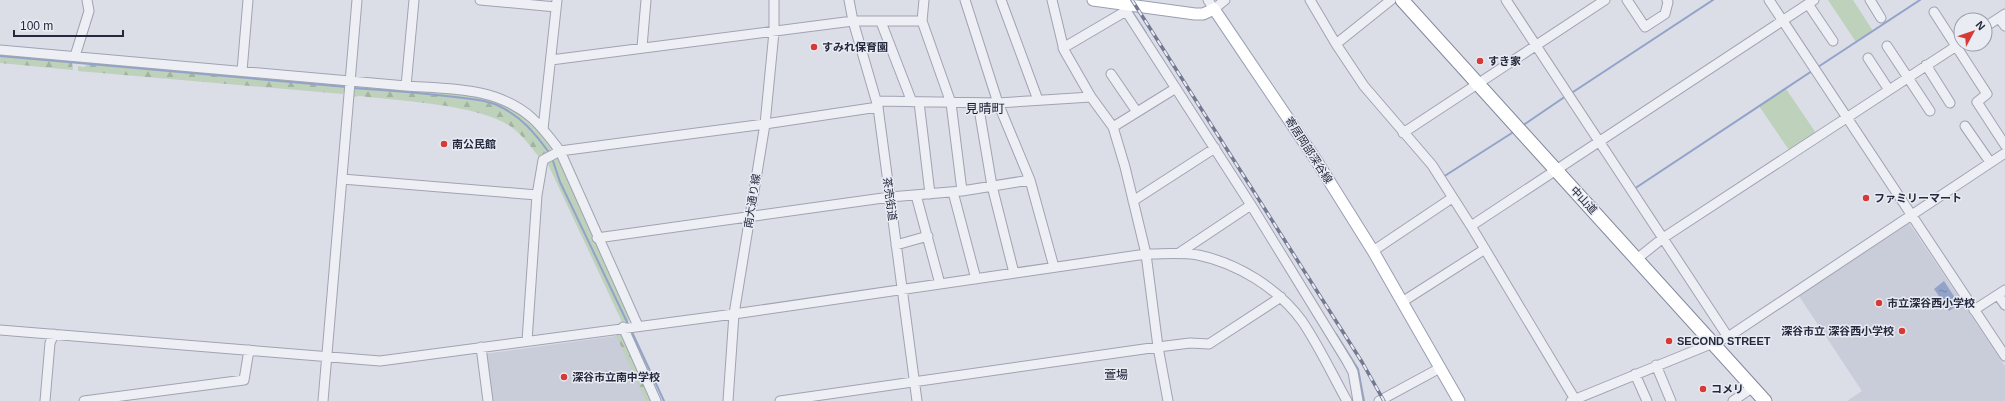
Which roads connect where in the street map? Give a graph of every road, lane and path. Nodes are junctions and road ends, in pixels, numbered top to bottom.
1 (87, 0) edge
2 (248, 0) edge
3 (357, 0) edge
4 (414, 0) edge
5 (480, 0) edge
6 (646, 0) edge
7 (774, 0) edge
8 (849, 0) edge
9 (924, 0) edge
10 (965, 0) edge
11 (1001, 0) edge
12 (1052, 0) edge
13 (1093, 0) edge
14 (1225, 0) edge
15 (1310, 0) edge
16 (1391, 0) edge
17 (1402, 0) edge
18 (1506, 0) edge
19 (1605, 0) edge
20 (1627, 0) edge
21 (1667, 0) edge
22 (1770, 0) edge
23 (1870, 0) edge
24 (1811, 2) edge
25 (557, 4) edge
26 (1211, 4) edge
27 (1123, 6) edge
28 (1934, 12) dead end
29 (2002, 16) edge
30 (1881, 18) dead end
31 (852, 21) junction
32 (922, 21) junction
33 (881, 22) junction
34 (1784, 22) junction
35 (1993, 22) edge
36 (2005, 26) edge
37 (774, 32) junction
38 (1953, 37) edge
39 (1833, 41) dead end
40 (1336, 44) junction
41 (1536, 45) junction
42 (1887, 46) dead end
43 (642, 47) junction
44 (1953, 47) edge
45 (1063, 48) junction
46 (0, 50) edge
47 (1963, 52) edge
48 (75, 56) junction
49 (1868, 58) dead end
50 (551, 60) junction
51 (1926, 65) junction
52 (242, 71) junction
53 (1112, 74) dead end
54 (1907, 78) junction
55 (351, 81) junction
56 (1478, 84) junction
57 (406, 86) junction
58 (1176, 88) junction
59 (1889, 90) junction
60 (1091, 97) junction
61 (1038, 100) junction
62 (916, 102) junction
63 (951, 103) junction
64 (978, 103) junction
65 (998, 103) junction
66 (1950, 103) dead end
67 (878, 104) junction
68 (1930, 111) dead end
69 (1137, 112) junction
70 (1846, 117) junction
71 (765, 124) junction
72 (1113, 126) junction
73 (1965, 126) dead end
74 (543, 129) junction
75 (1403, 133) junction
76 (1600, 142) junction
77 (2005, 145) edge
78 (1215, 148) junction
79 (557, 152) junction
80 (2005, 153) edge
81 (1990, 162) junction
82 (1557, 170) junction
83 (342, 179) junction
84 (1030, 180) junction
85 (992, 186) junction
86 (958, 192) junction
87 (930, 194) junction
88 (537, 195) junction
89 (916, 195) junction
90 (890, 197) junction
91 (1452, 198) junction
92 (1133, 201) junction
93 (1251, 205) junction
94 (1910, 215) junction
95 (748, 217) junction
96 (1471, 226) junction
97 (928, 236) junction
98 (598, 238) junction
99 (1663, 238) junction
100 (896, 245) junction
101 (1485, 249) junction
102 (1373, 251) junction
103 (1179, 253) junction
104 (1146, 254) junction
105 (1638, 258) junction
106 (1054, 267) junction
107 (1014, 273) junction
108 (976, 279) junction
109 (940, 284) junction
110 (903, 289) junction
111 (2002, 293) edge
112 (1281, 297) junction
113 (1402, 302) junction
114 (2005, 305) edge
115 (1974, 310) junction
116 (734, 314) junction
117 (638, 326) junction
118 (623, 327) junction
119 (0, 330) edge
120 (54, 334) junction
121 (1728, 337) junction
122 (527, 341) junction
123 (1713, 343) junction
124 (481, 347) junction
125 (1158, 347) junction
126 (249, 350) junction
127 (2005, 356) edge
128 (326, 357) junction
129 (1656, 365) junction
130 (1440, 368) junction
131 (1635, 374) junction
132 (914, 382) junction
133 (1753, 388) junction
134 (1574, 400) edge
135 (45, 401) edge
136 (84, 401) edge
137 (323, 401) edge
138 (488, 401) edge
139 (656, 401) edge
140 (728, 401) edge
141 (780, 401) edge
142 (917, 401) edge
143 (1168, 401) edge
144 (1346, 401) edge
145 (1358, 401) edge
146 (1379, 401) edge
147 (1459, 401) edge
148 (1647, 401) edge
149 (1671, 401) edge
150 (1733, 401) edge
151 (1766, 401) edge

1 - 48 street
2 - 52 street
3 - 55 street
4 - 57 street
5 - 25 street
6 - 43 street
7 - 37 street, 南大通り線
8 - 31 street, 茶売街道
9 - 32 street
10 - 65 street
11 - 61 street
12 - 45 street
13 - 27 main road
14 - 26 street
15 - 40 street
16 - 40 street
17 - 56 highway, 中山道
18 - 41 street
19 - 41 street
20 - 21 street
22 - 34 street
23 - 30 street
24 - 34 street
24 - 39 street
25 - 50 street
26 - 27 main road
26 - 102 main road, 寄居岡部深谷線
27 - 45 street
27 - 58 street
28 - 38 street
29 - 35 street
29 - 36 street
31 - 33 street
31 - 37 street
31 - 67 street, 茶売街道
32 - 33 street
32 - 63 street
33 - 62 street
34 - 70 street
34 - 76 street
37 - 43 street
37 - 71 street, 南大通り線
40 - 75 street
41 - 56 street
41 - 76 street
42 - 54 street
43 - 50 street
44 - 51 street
45 - 60 street
46 - 48 street
47 - 77 street
48 - 52 street
49 - 59 street
50 - 74 street
51 - 54 street
51 - 66 street
52 - 55 street
53 - 69 street
54 - 59 street
54 - 68 street
55 - 57 street
55 - 83 street
56 - 75 street
56 - 82 highway, 中山道
57 - 74 street
58 - 69 street
58 - 78 street
59 - 70 street
60 - 61 street
60 - 72 street
61 - 65 street
62 - 63 street
62 - 67 street
62 - 87 street
63 - 64 street
63 - 86 street
64 - 65 street
64 - 85 street
65 - 84 street
67 - 71 street
67 - 90 street, 茶売街道
69 - 72 street
70 - 94 street
70 - 99 street
71 - 79 street
71 - 95 street, 南大通り線
72 - 92 street
73 - 81 street
74 - 79 street
75 - 91 street
76 - 82 street
76 - 99 street
78 - 92 street
78 - 93 street
79 - 88 street
79 - 98 street
80 - 81 street
81 - 94 street
82 - 96 street
82 - 105 highway, 中山道
83 - 88 street
83 - 128 street
84 - 85 street
84 - 106 street
85 - 86 street
85 - 107 street
86 - 87 street
86 - 108 street
87 - 89 street
88 - 122 street
89 - 90 street
89 - 97 street
90 - 95 street
90 - 100 street, 茶売街道
91 - 96 street
91 - 102 street
92 - 104 street
93 - 103 street
93 - 145 street
94 - 115 street
94 - 121 street
95 - 98 street
95 - 116 street, 南大通り線
96 - 101 street
97 - 100 street
97 - 109 street
98 - 117 street
99 - 105 street
99 - 121 street
100 - 110 street, 茶売街道
101 - 113 street
101 - 134 street
102 - 113 main road, 寄居岡部深谷線
103 - 104 street
103 - 112 street
104 - 106 street
104 - 125 street
105 - 123 highway, 中山道
106 - 107 street
107 - 108 street
108 - 109 street
109 - 110 street
110 - 116 street
110 - 132 street, 茶売街道
111 - 114 street
111 - 115 street
112 - 125 street
112 - 144 street
113 - 130 main road, 寄居岡部深谷線
115 - 127 street
116 - 117 street
116 - 140 street, 南大通り線
117 - 118 street
118 - 122 street
118 - 139 street
119 - 120 street
120 - 126 street
120 - 135 street
121 - 123 street
122 - 124 street
123 - 129 street
123 - 133 highway, 中山道
124 - 128 street
124 - 138 street
125 - 132 street
125 - 143 street
126 - 128 street
126 - 136 street
128 - 137 street
129 - 131 street
129 - 149 street
130 - 146 street
130 - 147 main road, 寄居岡部深谷線
131 - 134 street
131 - 148 street
132 - 141 street
132 - 142 street, 茶売街道
133 - 150 street
133 - 151 highway, 中山道

